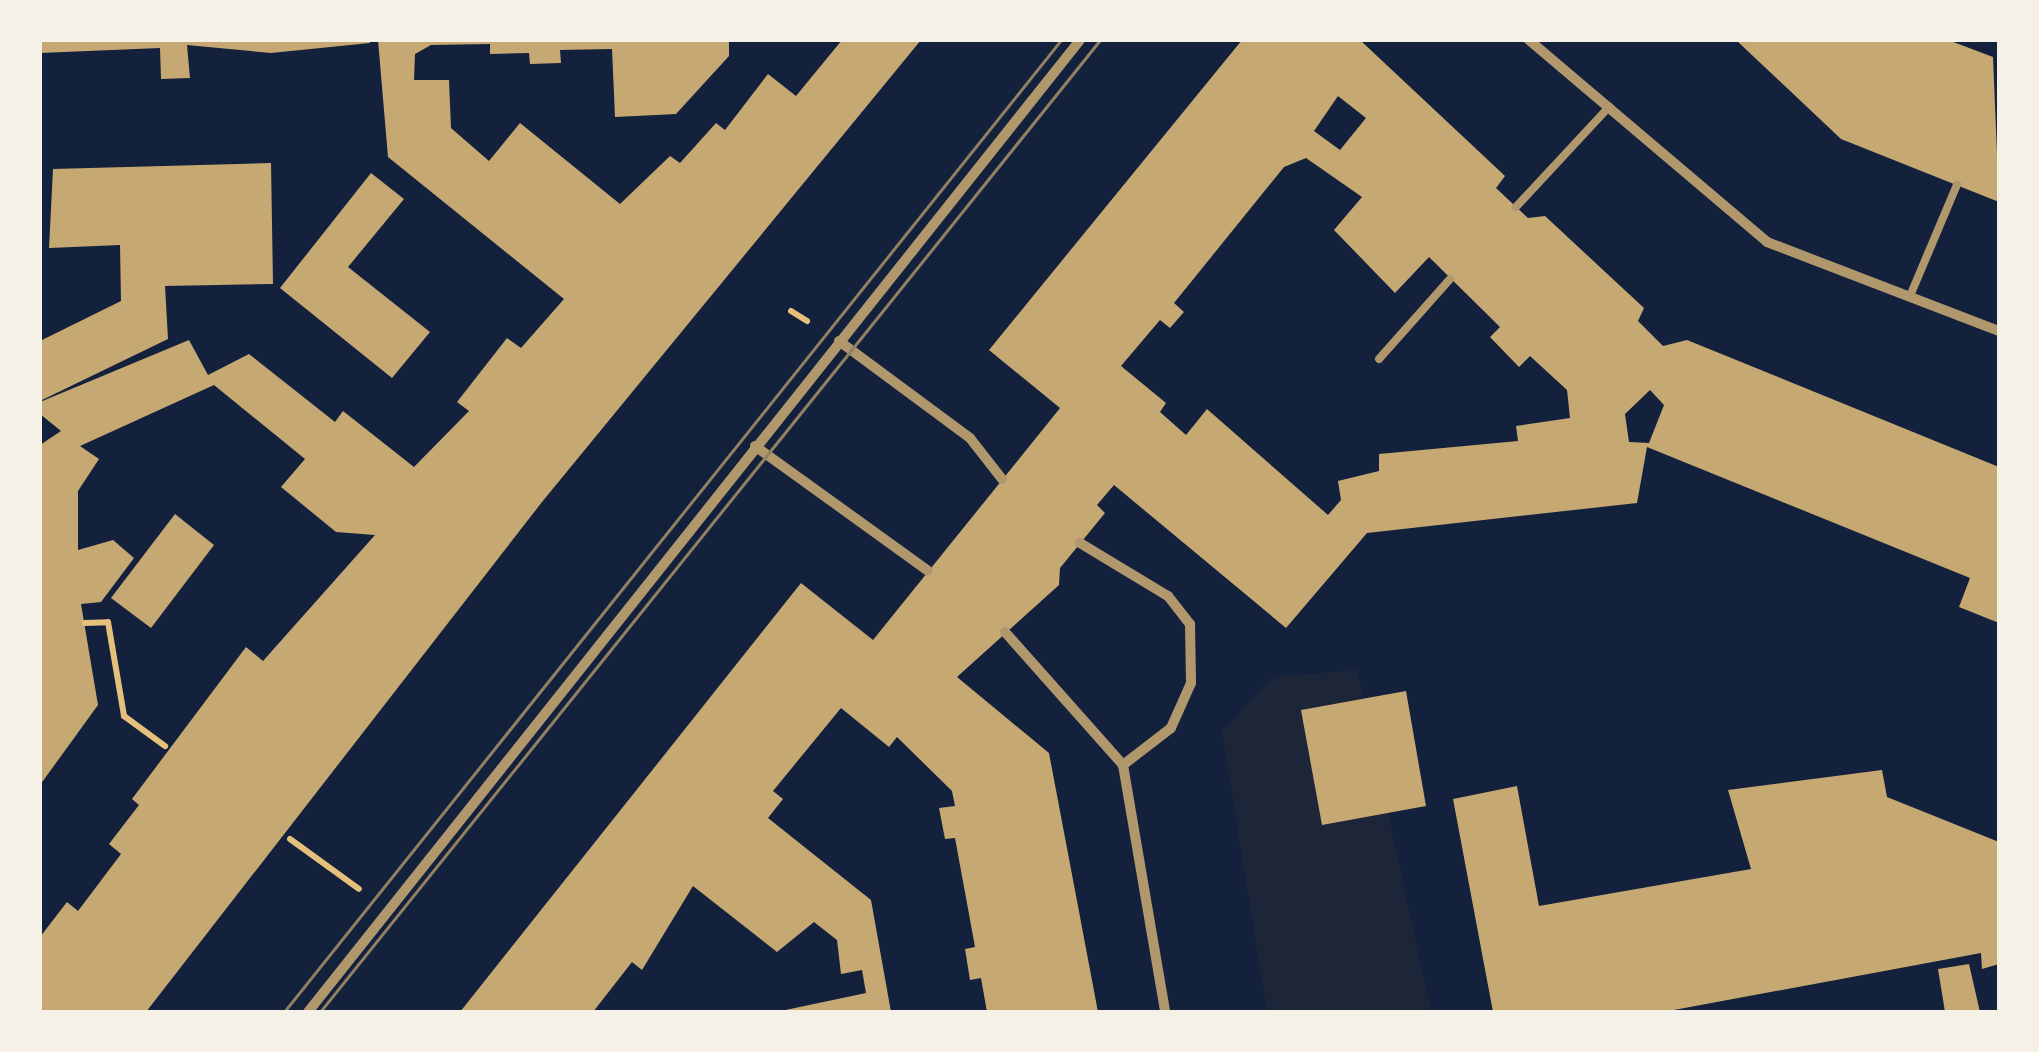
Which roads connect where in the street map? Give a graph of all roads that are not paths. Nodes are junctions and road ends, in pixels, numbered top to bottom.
1 (1080, 40) edge
2 (1529, 40) edge
3 (1609, 108) junction
4 (1957, 186) dead end
5 (1516, 207) dead end
6 (1450, 278) dead end
7 (1910, 296) junction
8 (1999, 332) edge
9 (839, 341) junction
10 (1378, 358) dead end
11 (756, 446) junction
12 (1002, 480) dead end
13 (1080, 544) dead end
14 (928, 570) dead end
15 (1006, 632) dead end
16 (1123, 765) junction
17 (308, 1012) edge
18 (1165, 1012) edge

1 - 9 street
2 - 3 street
3 - 5 lane
3 - 7 street
4 - 7 lane
6 - 10 lane
7 - 8 street
9 - 11 street
9 - 12 street
11 - 14 street
11 - 17 street
13 - 16 street
15 - 16 street
16 - 18 street

